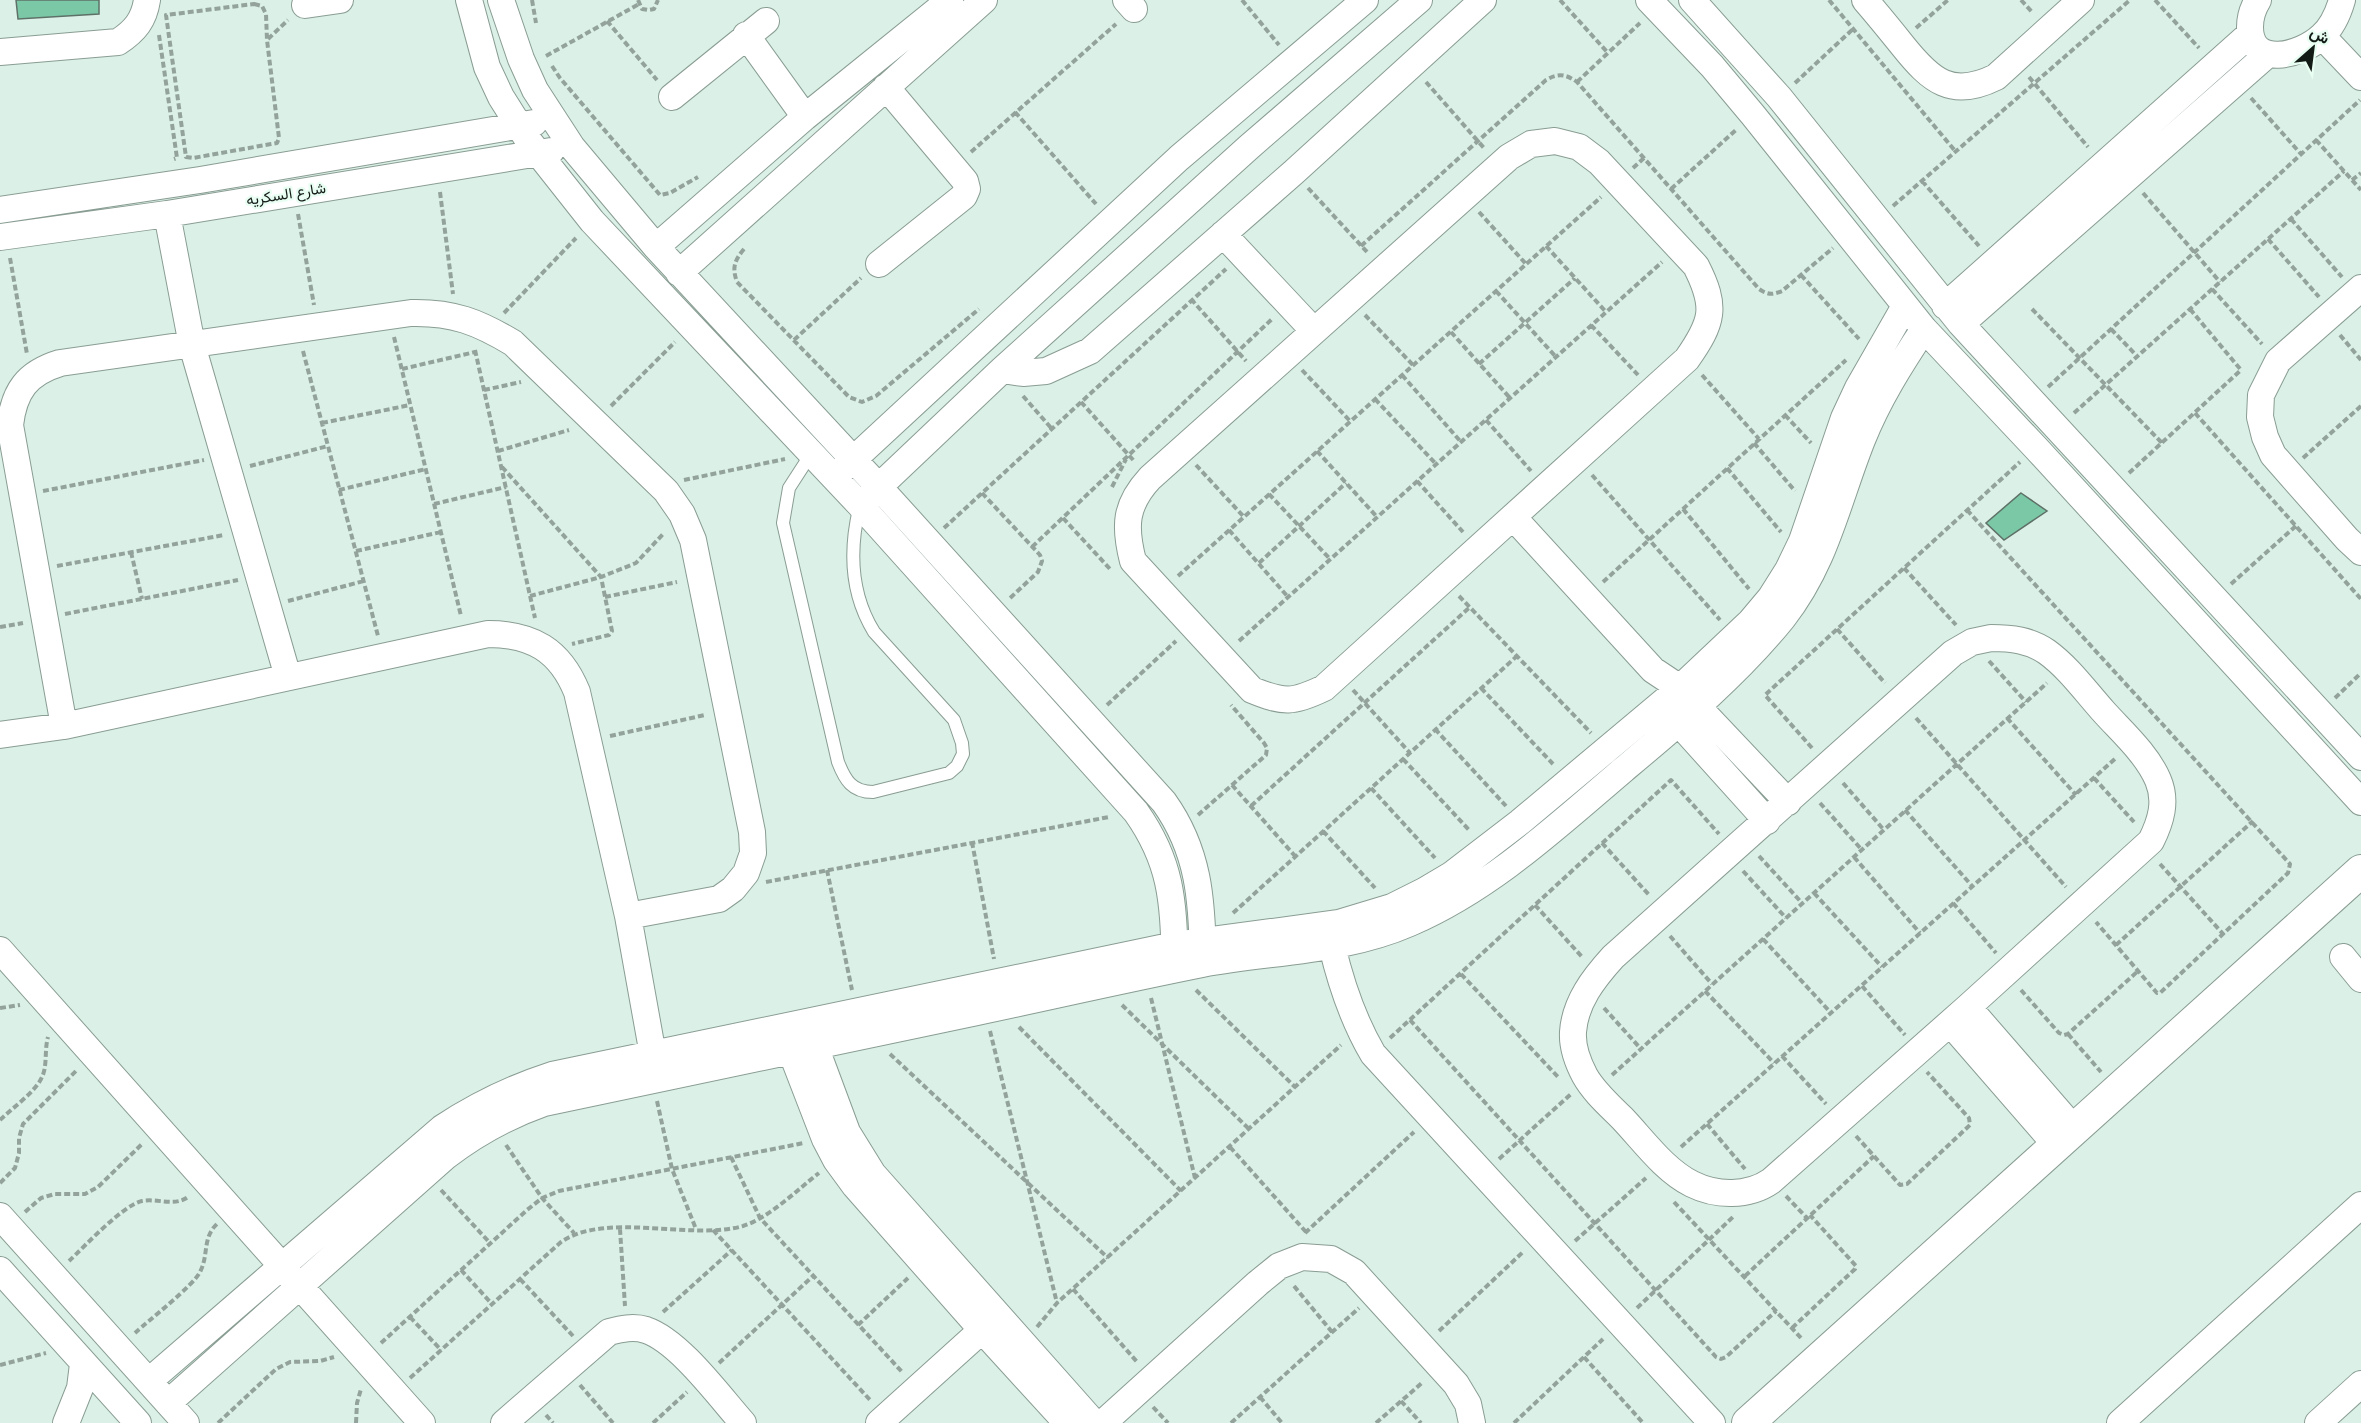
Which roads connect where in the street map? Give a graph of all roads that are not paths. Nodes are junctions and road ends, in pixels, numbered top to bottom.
1 (147, 0) edge
2 (340, 0) edge
3 (469, 0) edge
4 (501, 0) edge
5 (950, 0) edge
6 (984, 0) edge
7 (1365, 0) edge
8 (1419, 0) edge
9 (1483, 0) edge
10 (1692, 0) edge
11 (2081, 0) edge
12 (2258, 0) edge
13 (2342, 0) edge
14 (305, 4) road end
15 (1653, 4) edge
16 (1870, 5) edge
17 (2250, 34) junction
18 (2322, 36) junction
19 (0, 52) edge
20 (2268, 54) junction
21 (2361, 77) edge
22 (886, 87) junction
23 (672, 97) road end
24 (805, 117) junction
25 (552, 119) junction
26 (518, 126) junction
27 (572, 147) junction
28 (538, 153) junction
29 (0, 210) edge
30 (167, 214) junction
31 (1879, 224) junction
32 (1223, 234) junction
33 (3, 237) edge
34 (1858, 245) junction
35 (656, 248) junction
36 (874, 271) road end
37 (679, 273) junction
38 (2359, 290) edge
39 (1905, 306) junction
40 (1953, 315) junction
41 (1924, 329) junction
42 (1314, 331) junction
43 (192, 345) junction
44 (1002, 370) junction
45 (2028, 398) junction
46 (2003, 413) junction
47 (811, 454) junction
48 (853, 459) junction
49 (834, 477) junction
50 (878, 486) junction
51 (860, 505) junction
52 (1513, 517) junction
53 (2361, 552) edge
54 (288, 677) junction
55 (1679, 705) junction
56 (64, 726) junction
57 (0, 735) edge
58 (2361, 758) edge
59 (1156, 794) junction
60 (1796, 795) junction
61 (2361, 802) edge
62 (1136, 812) junction
63 (1767, 820) junction
64 (2361, 871) edge
65 (628, 916) junction
66 (1175, 945) junction
67 (1332, 946) junction
68 (0, 950) edge
69 (1203, 952) junction
70 (2343, 957) dead end
71 (1176, 970) junction
72 (2361, 979) edge
73 (994, 1000) junction
74 (1959, 1015) junction
75 (803, 1049) junction
76 (653, 1068) junction
77 (2065, 1137) junction
78 (2361, 1205) edge
79 (899, 1220) junction
80 (4, 1221) edge
81 (281, 1267) junction
82 (0, 1270) edge
83 (299, 1287) junction
84 (981, 1330) junction
85 (75, 1356) junction
86 (149, 1382) junction
87 (2361, 1384) edge
88 (168, 1403) junction
89 (882, 1420) edge
90 (66, 1423) edge
91 (138, 1423) edge
92 (186, 1423) edge
93 (422, 1423) edge
94 (504, 1423) edge
95 (743, 1423) edge
96 (1067, 1423) edge
97 (1094, 1423) edge
98 (1103, 1423) edge
99 (1472, 1423) edge
100 (1712, 1423) edge
101 (1748, 1423) edge
102 (2120, 1423) edge
103 (2318, 1423) edge

1 - 19 street
2 - 14 street
3 - 26 street
4 - 25 street
5 - 24 street
6 - 22 street
7 - 48 street
8 - 44 street
9 - 32 street
10 - 31 street
11 - 16 street
12 - 17 street
13 - 18 street
15 - 34 street
17 - 20 street
17 - 40 street
18 - 20 street
18 - 21 street
20 - 40 street
22 - 36 street
22 - 37 street
23 - 24 street
24 - 35 street
25 - 26 street, شارع السكريه
25 - 27 street
26 - 28 street
26 - 29 street, شارع السكريه
27 - 28 street, شارع السكريه
27 - 35 street
28 - 30 street, شارع السكريه
28 - 47 street
30 - 33 street, شارع السكريه
30 - 43 street
31 - 34 street
31 - 40 street
32 - 42 street
32 - 44 street
34 - 39 street
35 - 37 street
37 - 48 street
38 - 53 street
39 - 41 street
39 - 55 street
40 - 45 street
41 - 46 street
41 - 55 street
42 - 52 street
42 - 52 street
43 - 54 street
43 - 56 street
43 - 65 street
44 - 50 street
45 - 46 street
45 - 58 street
46 - 61 street
47 - 49 street
47 - 51 lane
48 - 49 street
48 - 50 street
49 - 51 street
50 - 51 street
50 - 59 street
51 - 62 street
52 - 55 street
54 - 56 street
54 - 65 street
55 - 60 street
55 - 63 street
55 - 67 street
55 - 69 street
56 - 57 street
59 - 62 street
59 - 69 street
60 - 63 street
60 - 74 street
62 - 66 street
63 - 74 street
64 - 77 street
65 - 76 street
66 - 69 street
66 - 71 street
66 - 73 street
67 - 69 street
67 - 100 street
68 - 81 street
69 - 71 street
70 - 72 street
71 - 73 street
73 - 75 street
73 - 76 street
74 - 77 street
75 - 76 street
75 - 79 street
75 - 79 street
76 - 81 street
76 - 83 street
77 - 101 street
78 - 102 street
79 - 84 street
79 - 97 street
80 - 86 street
81 - 83 street
81 - 86 street
82 - 85 street
83 - 88 street
83 - 93 street
84 - 89 street
84 - 96 street
85 - 90 street
85 - 91 street
86 - 88 street
87 - 103 street
88 - 92 street
94 - 95 street
98 - 99 street

